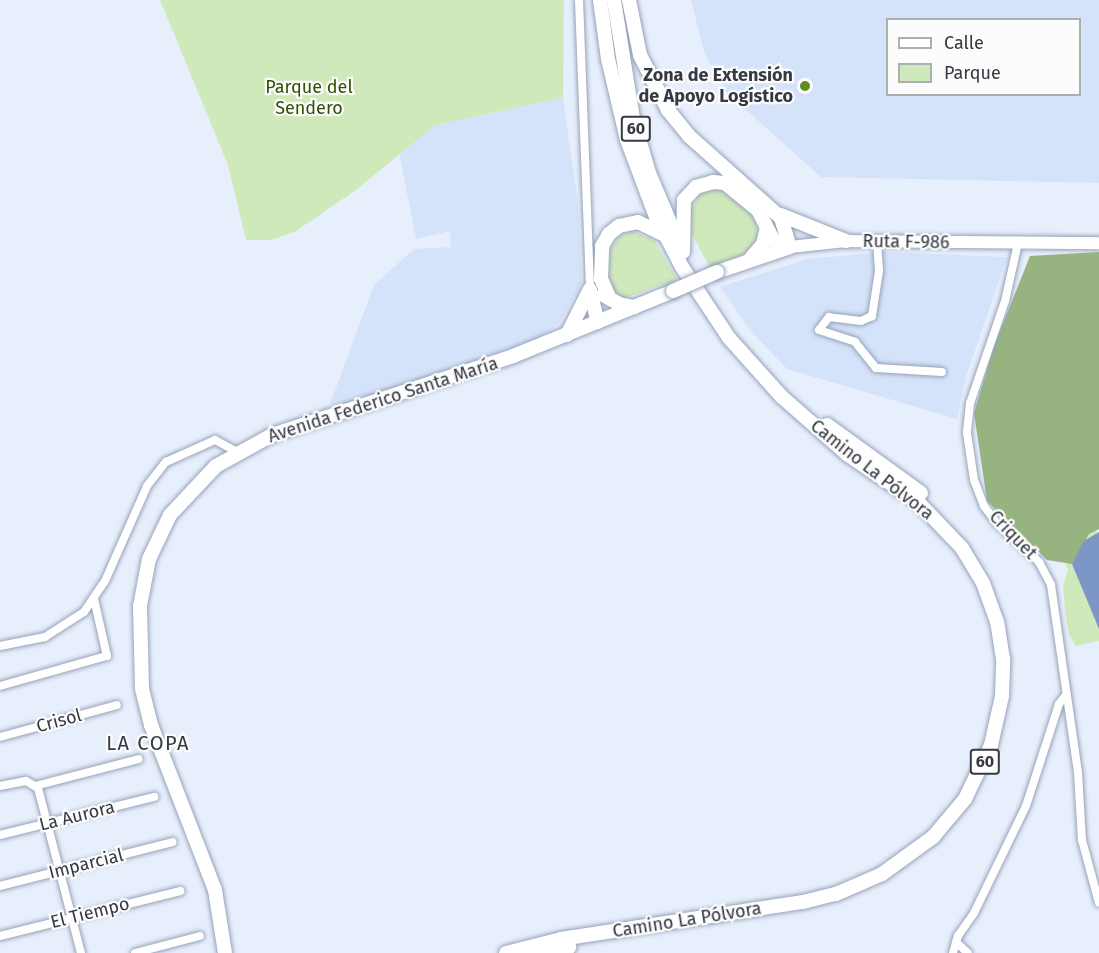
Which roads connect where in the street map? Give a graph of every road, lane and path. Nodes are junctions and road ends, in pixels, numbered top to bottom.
1 (579, 0) edge
2 (600, 0) edge
3 (614, 0) edge
4 (629, 0) edge
5 (771, 209) junction
6 (767, 228) junction
7 (846, 241) junction
8 (668, 242) junction
9 (877, 242) junction
10 (1018, 243) junction
11 (1099, 243) edge
12 (787, 248) junction
13 (683, 252) junction
14 (751, 258) junction
15 (595, 291) junction
16 (674, 291) joint
17 (635, 307) junction
18 (598, 322) junction
19 (567, 336) junction
20 (942, 372) dead end
21 (238, 452) junction
22 (93, 599) junction
23 (0, 646) edge
24 (0, 686) edge
25 (1066, 695) junction
26 (117, 705) dead end
27 (0, 737) edge
28 (140, 759) dead end
29 (0, 786) edge
30 (35, 786) junction
31 (154, 796) dead end
32 (47, 823) junction
33 (0, 835) edge
34 (172, 842) dead end
35 (61, 870) junction
36 (0, 886) edge
37 (180, 891) dead end
38 (1099, 903) edge
39 (72, 918) junction
40 (0, 936) edge
41 (200, 936) dead end
42 (956, 942) junction
43 (81, 953) edge
44 (135, 953) edge
45 (225, 953) edge
46 (506, 953) edge
47 (539, 953) edge
48 (953, 953) edge
49 (968, 953) edge

1 - 15 street
2 - 8 main road, Camino La Pólvora / 60
3 - 13 main road, Camino La Pólvora / 60
4 - 5 main road
5 - 7 main road
5 - 12 main road
6 - 12 main road
6 - 13 main road
6 - 14 main road
7 - 9 main road, Ruta F-986
7 - 12 main road, Ruta F-986
8 - 15 main road
8 - 46 main road, Camino La Pólvora / 60
9 - 10 main road, Ruta F-986
9 - 20 street
10 - 11 main road, Ruta F-986
10 - 25 street, Criquet
12 - 14 main road, Ruta F-986
13 - 47 main road, Camino La Pólvora / 60
14 - 16 main road, Ruta F-986, bridge
15 - 17 main road
15 - 18 main road
15 - 19 main road
16 - 17 main road, Avenida Federico Santa María
17 - 18 main road, Avenida Federico Santa María
18 - 19 main road, Avenida Federico Santa María
19 - 21 main road, Avenida Federico Santa María
21 - 22 street
21 - 45 main road, Avenida Federico Santa María
22 - 23 street
22 - 24 street
25 - 38 street, Criquet
25 - 42 street
26 - 27 street, Crisol
28 - 30 street
29 - 30 street
30 - 32 street
31 - 32 street, La Aurora
32 - 33 street, La Aurora
32 - 35 street
34 - 35 street, Imparcial
35 - 36 street, Imparcial
35 - 39 street
37 - 39 street, El Tiempo
39 - 40 street, El Tiempo
39 - 43 street
41 - 44 street
42 - 48 street
42 - 49 street

